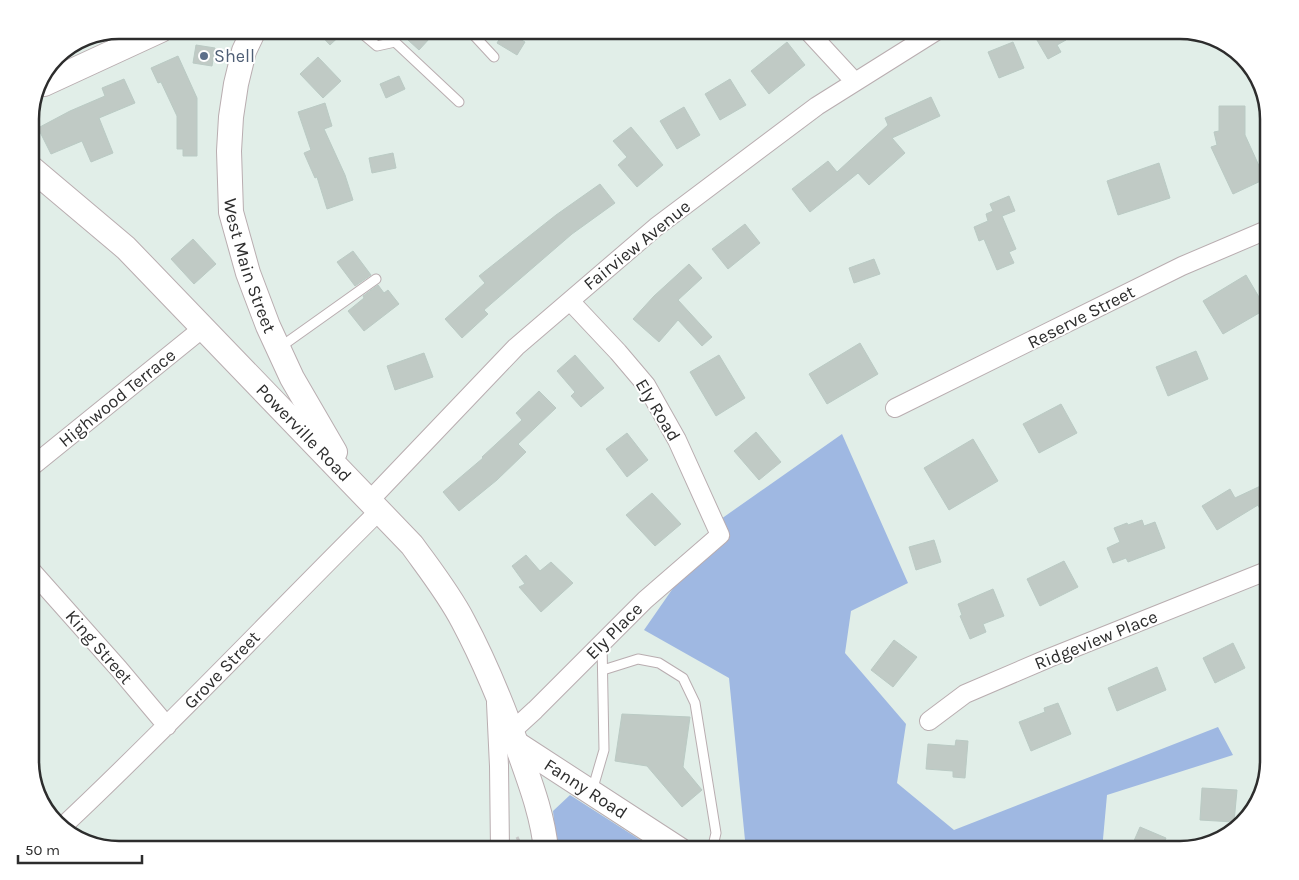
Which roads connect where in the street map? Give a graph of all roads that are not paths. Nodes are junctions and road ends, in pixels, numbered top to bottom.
1 (140, 39) edge
2 (250, 39) edge
3 (369, 39) edge
4 (477, 39) edge
5 (816, 39) edge
6 (924, 39) edge
7 (494, 57) dead end
8 (52, 76) edge
9 (855, 82) junction
10 (459, 102) dead end
11 (39, 175) edge
12 (1260, 233) edge
13 (376, 279) dead end
14 (570, 302) junction
15 (204, 328) junction
16 (278, 348) junction
17 (895, 408) dead end
18 (39, 461) edge
19 (353, 483) junction
20 (374, 506) junction
21 (720, 535) joint
22 (1260, 574) edge
23 (39, 579) edge
24 (602, 643) junction
25 (603, 670) junction
26 (495, 687) junction
27 (929, 721) dead end
28 (168, 726) junction
29 (514, 737) junction
30 (592, 792) junction
31 (67, 822) edge
32 (500, 841) edge
33 (544, 841) edge
34 (666, 841) edge
35 (714, 841) edge

1 - 8 main road
2 - 16 main road, West Main Street
3 - 10 lane
4 - 7 lane
5 - 9 street
6 - 9 street, Fairview Avenue
9 - 14 street, Fairview Avenue
11 - 15 main road, Powerville Road
12 - 17 street, Reserve Street
13 - 16 lane
14 - 20 street, Fairview Avenue
14 - 21 street, Ely Road
15 - 18 street, Highwood Terrace
15 - 19 main road, Powerville Road
16 - 19 main road, West Main Street
19 - 20 main road, Powerville Road
20 - 26 main road, Powerville Road
20 - 28 street, Grove Street
21 - 24 street, Ely Place
22 - 27 street, Ridgeview Place
23 - 28 street, King Street
24 - 25 lane
24 - 29 street, Ely Place
25 - 30 lane
25 - 35 lane
26 - 29 main road, Powerville Road
26 - 32 street
28 - 31 street, Grove Street
29 - 30 main road, Fanny Road
29 - 33 main road, Powerville Road
30 - 34 main road, Fanny Road

